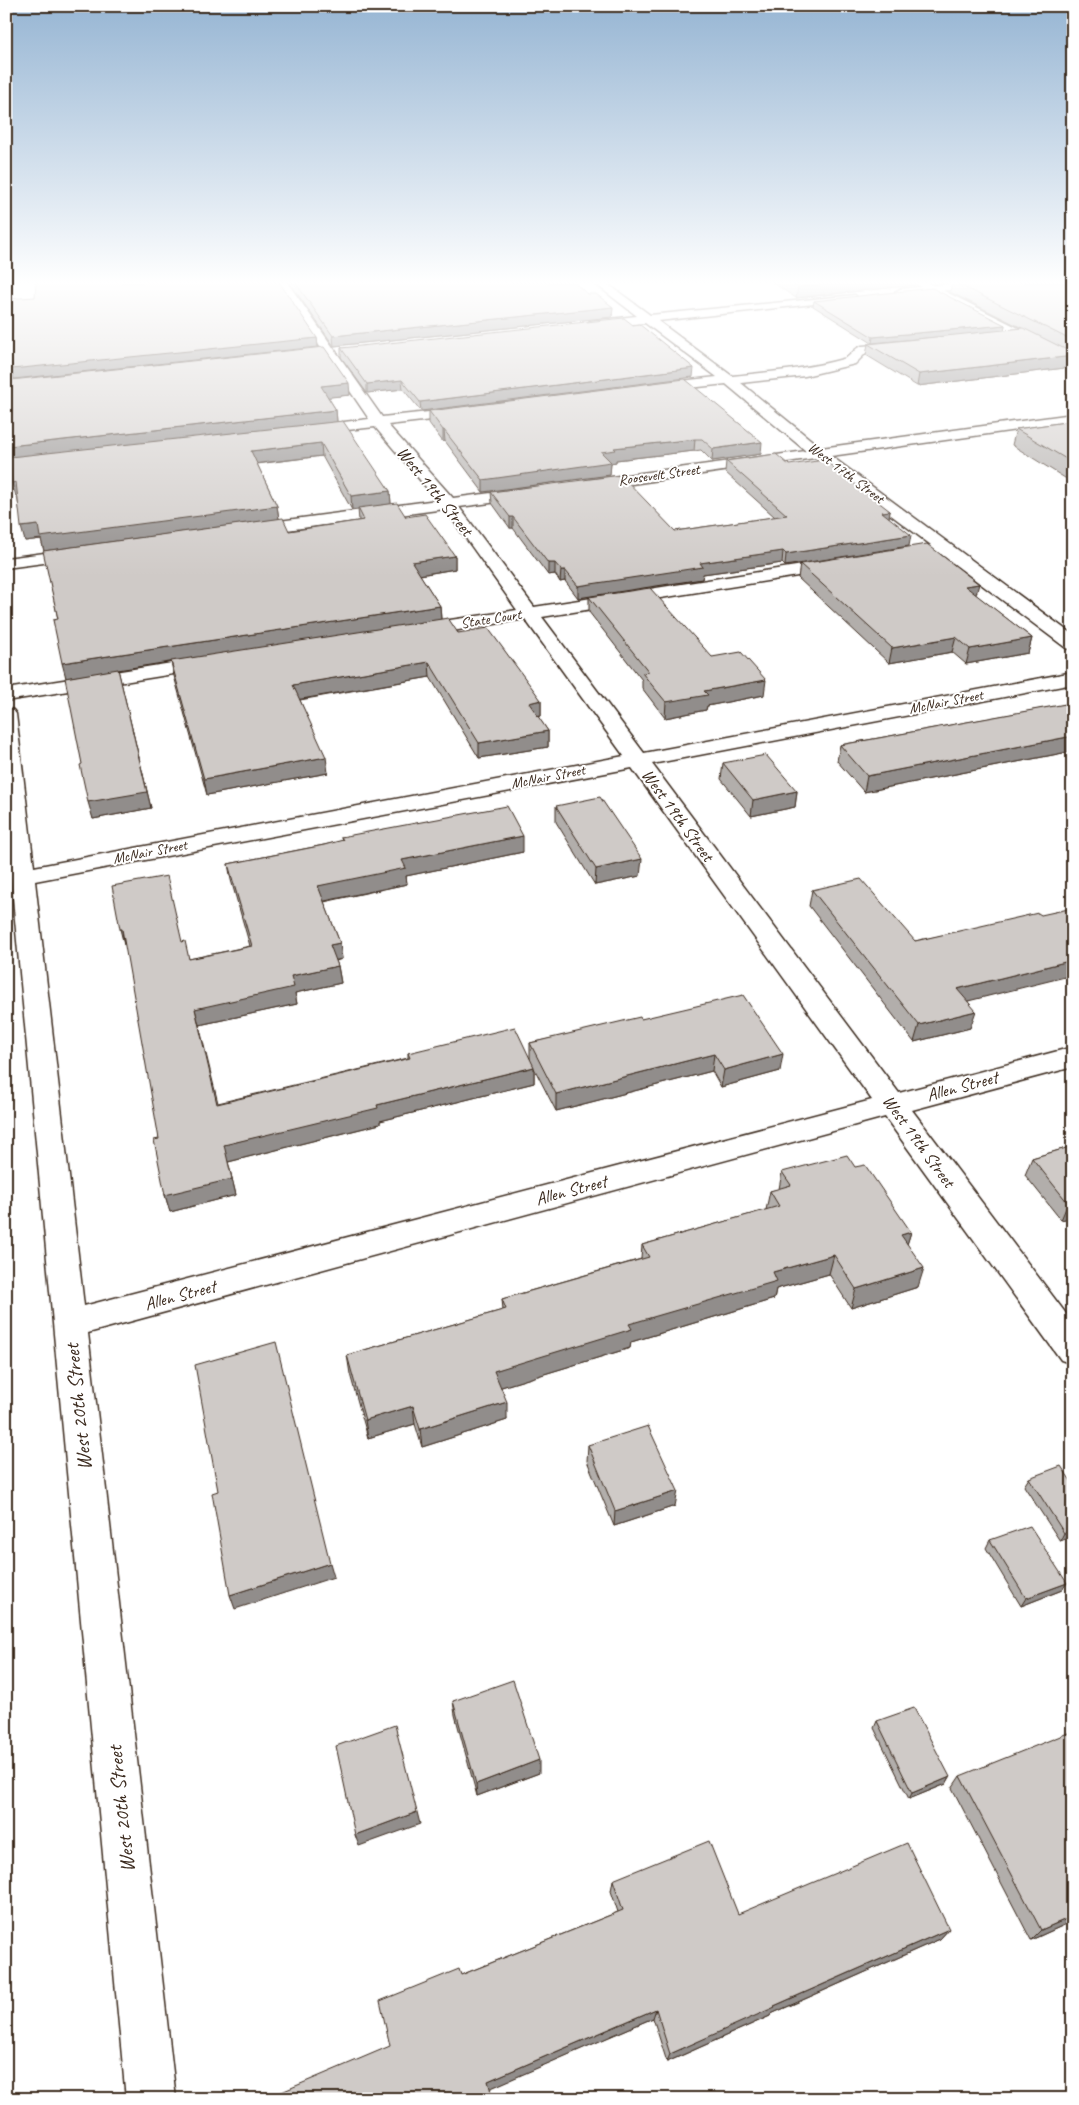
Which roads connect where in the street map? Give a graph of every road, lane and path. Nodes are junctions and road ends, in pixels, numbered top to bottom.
1 (348, 380) edge
2 (718, 380) edge
3 (729, 380) edge
4 (56, 381) edge
5 (6, 386) edge
6 (641, 390) edge
7 (476, 410) edge
8 (1073, 418) edge
9 (379, 423) junction
10 (301, 432) edge
11 (819, 454) junction
12 (575, 486) edge
13 (546, 490) edge
14 (448, 504) junction
15 (232, 533) edge
16 (945, 548) junction
17 (95, 551) edge
18 (878, 559) edge
19 (6, 563) edge
20 (848, 563) edge
21 (529, 613) junction
22 (401, 634) edge
23 (1073, 644) edge
24 (223, 661) edge
25 (1073, 678) edge
26 (6, 695) edge
27 (6, 714) edge
28 (638, 760) junction
29 (23, 876) junction
30 (1073, 1057) edge
31 (892, 1105) junction
32 (69, 1324) junction
33 (1073, 1350) edge
34 (151, 2099) edge

1 - 9 street, West 19th Street
2 - 6 street
3 - 11 street, West 17th Street
4 - 5 street
7 - 9 street
8 - 11 street, Roosevelt Street
9 - 10 street
9 - 14 street, West 19th Street
11 - 12 street, Roosevelt Street
11 - 16 street, West 17th Street
13 - 14 street
14 - 15 street
14 - 21 street, West 19th Street
16 - 18 street
16 - 23 street, West 17th Street
17 - 19 street
20 - 21 street, State Court
21 - 22 street, State Court
21 - 28 street, West 19th Street
24 - 26 street
25 - 28 street, McNair Street
27 - 29 street, West 20th Street
28 - 29 street, McNair Street
28 - 31 street, West 19th Street
29 - 32 street, West 20th Street
30 - 31 street, Allen Street
31 - 32 street, Allen Street
31 - 33 street, West 19th Street
32 - 34 street, West 20th Street

